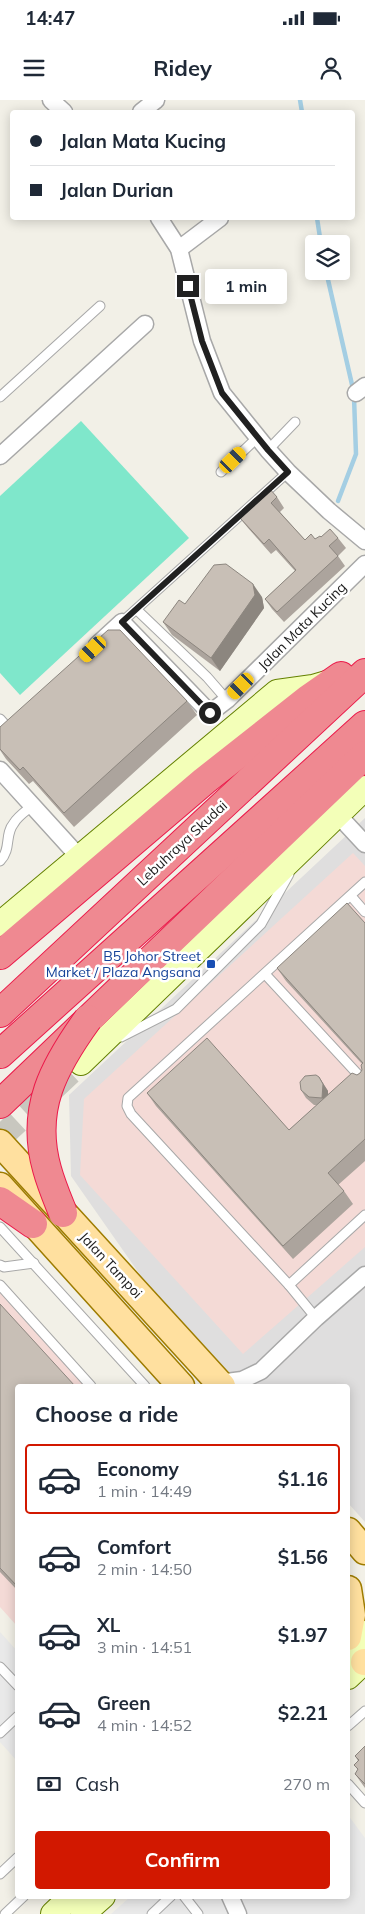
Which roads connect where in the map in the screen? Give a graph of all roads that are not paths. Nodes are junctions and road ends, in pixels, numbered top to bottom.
1 (51, 100) edge
2 (156, 100) edge
3 (62, 110) edge
4 (144, 110) edge
5 (160, 220) edge
6 (217, 220) edge
7 (179, 248) junction
8 (100, 306) dead end
9 (146, 324) dead end
10 (0, 397) edge
11 (295, 422) dead end
12 (258, 437) junction
13 (268, 450) junction
14 (0, 456) edge
15 (221, 472) dead end
16 (288, 472) junction
17 (365, 540) edge
18 (365, 564) edge
19 (137, 610) junction
20 (122, 622) junction
21 (86, 655) edge
22 (365, 661) edge
23 (365, 673) edge
24 (336, 680) junction
25 (227, 700) junction
26 (22, 715) edge
27 (365, 725) edge
28 (3, 727) edge
29 (365, 755) edge
30 (0, 770) edge
31 (365, 788) edge
32 (32, 806) junction
33 (338, 815) junction
34 (365, 844) edge
35 (0, 861) edge
36 (88, 865) junction
37 (365, 882) edge
38 (350, 896) junction
39 (365, 912) edge
40 (0, 924) edge
41 (0, 955) edge
42 (0, 962) edge
43 (266, 974) junction
44 (0, 1013) edge
45 (88, 1019) junction
46 (0, 1054) edge
47 (88, 1056) tunnel mouth
48 (365, 1082) edge
49 (0, 1104) edge
50 (0, 1143) edge
51 (0, 1186) edge
52 (0, 1201) edge
53 (365, 1215) edge
54 (66, 1216) junction
55 (0, 1227) edge
56 (38, 1230) junction
57 (34, 1263) junction
58 (0, 1265) edge
59 (365, 1275) edge
60 (0, 1285) edge
61 (289, 1286) junction
62 (316, 1318) junction
63 (258, 1379) edge
64 (89, 1384) edge
65 (143, 1384) edge
66 (179, 1384) edge
67 (220, 1384) edge
68 (225, 1384) edge
69 (350, 1533) edge
70 (365, 1551) edge
71 (350, 1571) edge
72 (365, 1589) edge
73 (350, 1602) edge
74 (350, 1626) edge
75 (365, 1633) edge
76 (350, 1647) edge
77 (365, 1662) edge
78 (0, 1667) edge
79 (350, 1675) edge
80 (15, 1683) edge
81 (365, 1711) edge
82 (15, 1719) edge
83 (350, 1724) edge
84 (0, 1733) edge
85 (350, 1786) edge
86 (365, 1803) edge
87 (15, 1861) edge
88 (0, 1874) edge
89 (21, 1899) edge
90 (69, 1899) edge
91 (100, 1899) edge
92 (168, 1899) edge
93 (186, 1899) edge
94 (231, 1899) edge
95 (236, 1913) edge
96 (5, 1914) edge
97 (53, 1914) edge
98 (83, 1914) edge
99 (152, 1914) edge
100 (198, 1914) edge

1 - 3 street
2 - 4 street
5 - 7 street
6 - 7 street
7 - 12 street
8 - 10 lane
9 - 14 street
11 - 13 lane
12 - 13 street
12 - 15 lane
13 - 16 street
16 - 17 street
16 - 19 lane
18 - 25 street, Jalan Mata Kucing
19 - 20 lane
19 - 25 lane
20 - 21 street
20 - 25 street, Jalan Mata Kucing
22 - 24 highway
23 - 44 highway, Lebuhraya Skudai
24 - 36 highway
24 - 36 street
26 - 28 street
27 - 46 highway
29 - 45 highway
30 - 32 street
31 - 33 street
32 - 35 lane
32 - 36 street
33 - 34 street
33 - 47 street
36 - 40 street
36 - 41 highway
36 - 42 highway
37 - 38 lane
38 - 39 lane
38 - 43 lane
43 - 48 lane
43 - 61 lane
45 - 49 highway, bridge
45 - 54 highway, bridge
50 - 54 main road, Jalan Tampoi
51 - 56 main road
52 - 56 highway
53 - 61 lane
54 - 67 main road, Jalan Tampoi
55 - 57 lane
56 - 66 main road
57 - 58 lane
57 - 65 lane
59 - 62 street
60 - 64 lane
61 - 62 lane
62 - 63 street
63 - 68 street
69 - 70 main road
71 - 72 main road
73 - 74 main road
75 - 76 street
77 - 79 street
78 - 80 lane
81 - 83 lane
82 - 84 lane
85 - 86 lane
87 - 88 lane
89 - 96 lane
90 - 97 street
91 - 98 street
92 - 99 lane
93 - 100 lane
94 - 95 street

